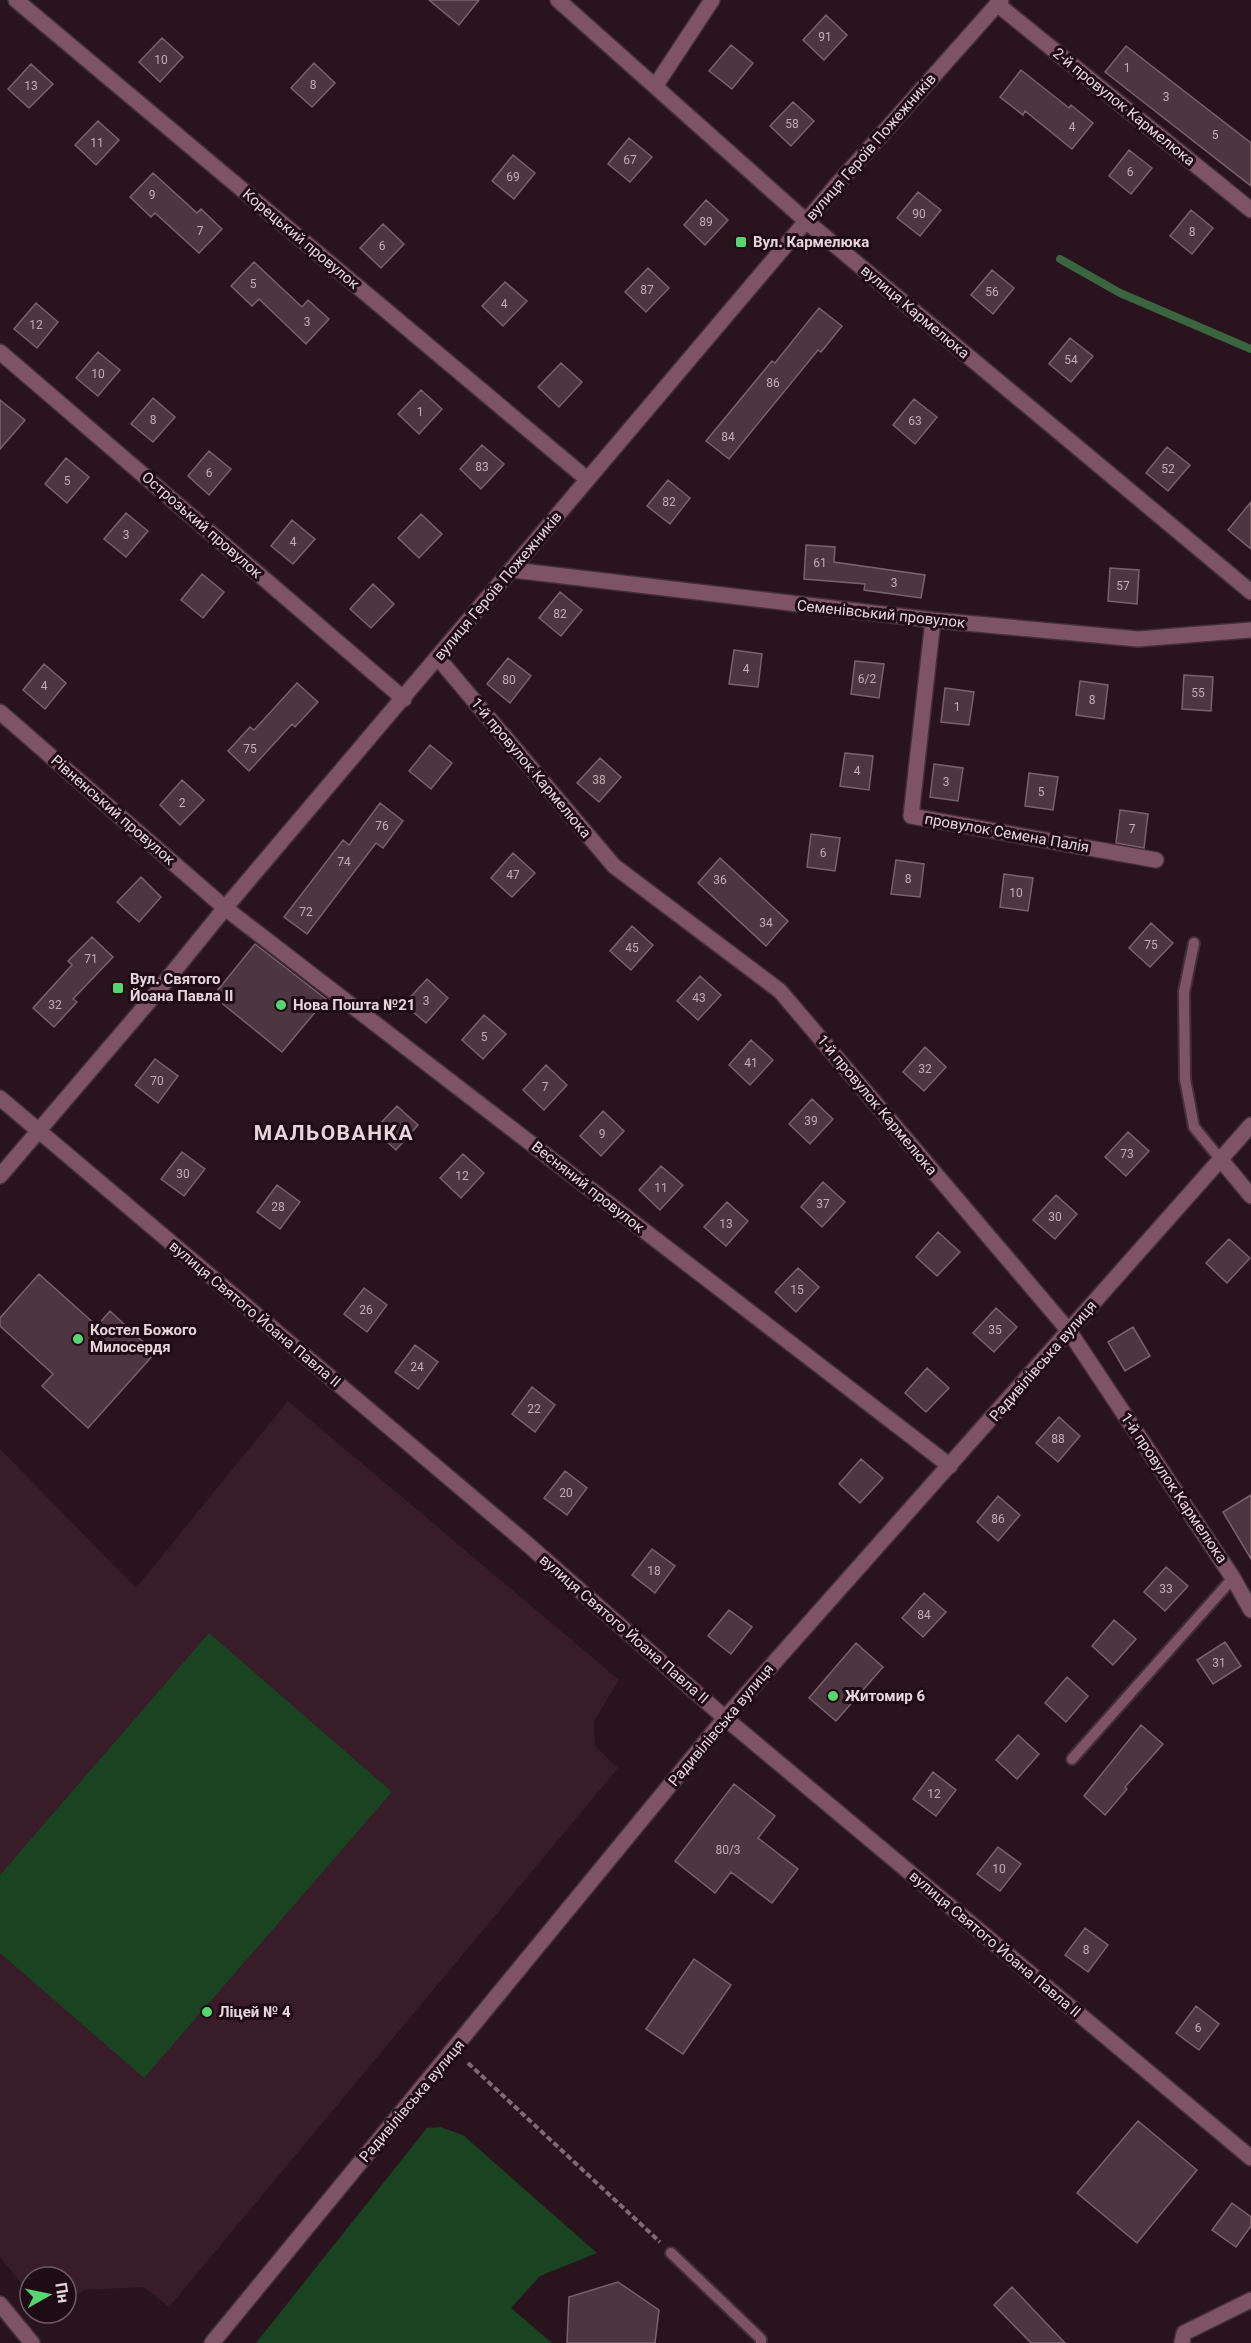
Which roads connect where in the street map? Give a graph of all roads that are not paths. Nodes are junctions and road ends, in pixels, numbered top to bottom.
1 (16, 0) edge
2 (558, 0) edge
3 (712, 0) edge
4 (999, 2) edge
5 (656, 86) junction
6 (1251, 210) edge
7 (806, 221) junction
8 (0, 352) edge
9 (587, 479) junction
10 (513, 570) junction
11 (1251, 592) edge
12 (933, 620) junction
13 (1251, 630) edge
14 (438, 657) junction
15 (404, 699) junction
16 (0, 712) edge
17 (1156, 860) dead end
18 (225, 908) junction
19 (1194, 943) dead end
20 (0, 1098) edge
21 (1251, 1125) edge
22 (39, 1131) junction
23 (1221, 1160) junction
24 (0, 1176) edge
25 (1251, 1196) edge
26 (1070, 1331) junction
27 (950, 1466) junction
28 (1233, 1578) junction
29 (1251, 1610) edge
30 (725, 1718) junction
31 (1072, 1759) dead end
32 (1251, 2158) edge
33 (671, 2253) road end
34 (1251, 2300) edge
35 (0, 2304) edge
36 (32, 2343) edge
37 (212, 2343) edge
38 (761, 2343) edge
39 (1182, 2343) edge

1 - 9 street, Корецький провулок
2 - 5 street, вулиця Кармелюка
3 - 5 street
4 - 6 street, 2-й провулок Кармелюка
4 - 7 street, вулиця Героїв Пожежників
5 - 7 street, вулиця Кармелюка
7 - 9 street, вулиця Героїв Пожежників
7 - 11 street, вулиця Кармелюка
8 - 15 street, Острозький провулок
9 - 10 street, вулиця Героїв Пожежників
10 - 12 street, Семенівський провулок
10 - 14 street, вулиця Героїв Пожежників
12 - 13 street, Семенівський провулок
12 - 17 street, провулок Семена Палія
14 - 15 street, вулиця Героїв Пожежників
14 - 26 street, 1-й провулок Кармелюка
15 - 18 street, вулиця Героїв Пожежників
16 - 18 street, Рівненський провулок
18 - 22 street, вулиця Героїв Пожежників
18 - 27 street, Весняний провулок
19 - 23 lane
20 - 22 street, вулиця Святого Йоана Павла II
21 - 23 street, Радивілівська вулиця
22 - 24 street, вулиця Героїв Пожежників
22 - 30 street, вулиця Святого Йоана Павла II
23 - 25 street
23 - 26 street, Радивілівська вулиця
26 - 27 street, Радивілівська вулиця
26 - 28 street, 1-й провулок Кармелюка
27 - 30 street, Радивілівська вулиця
28 - 29 street, 1-й провулок Кармелюка
28 - 31 lane
30 - 32 street, вулиця Святого Йоана Павла II
30 - 37 street, Радивілівська вулиця
33 - 38 lane
34 - 39 street
35 - 36 street

